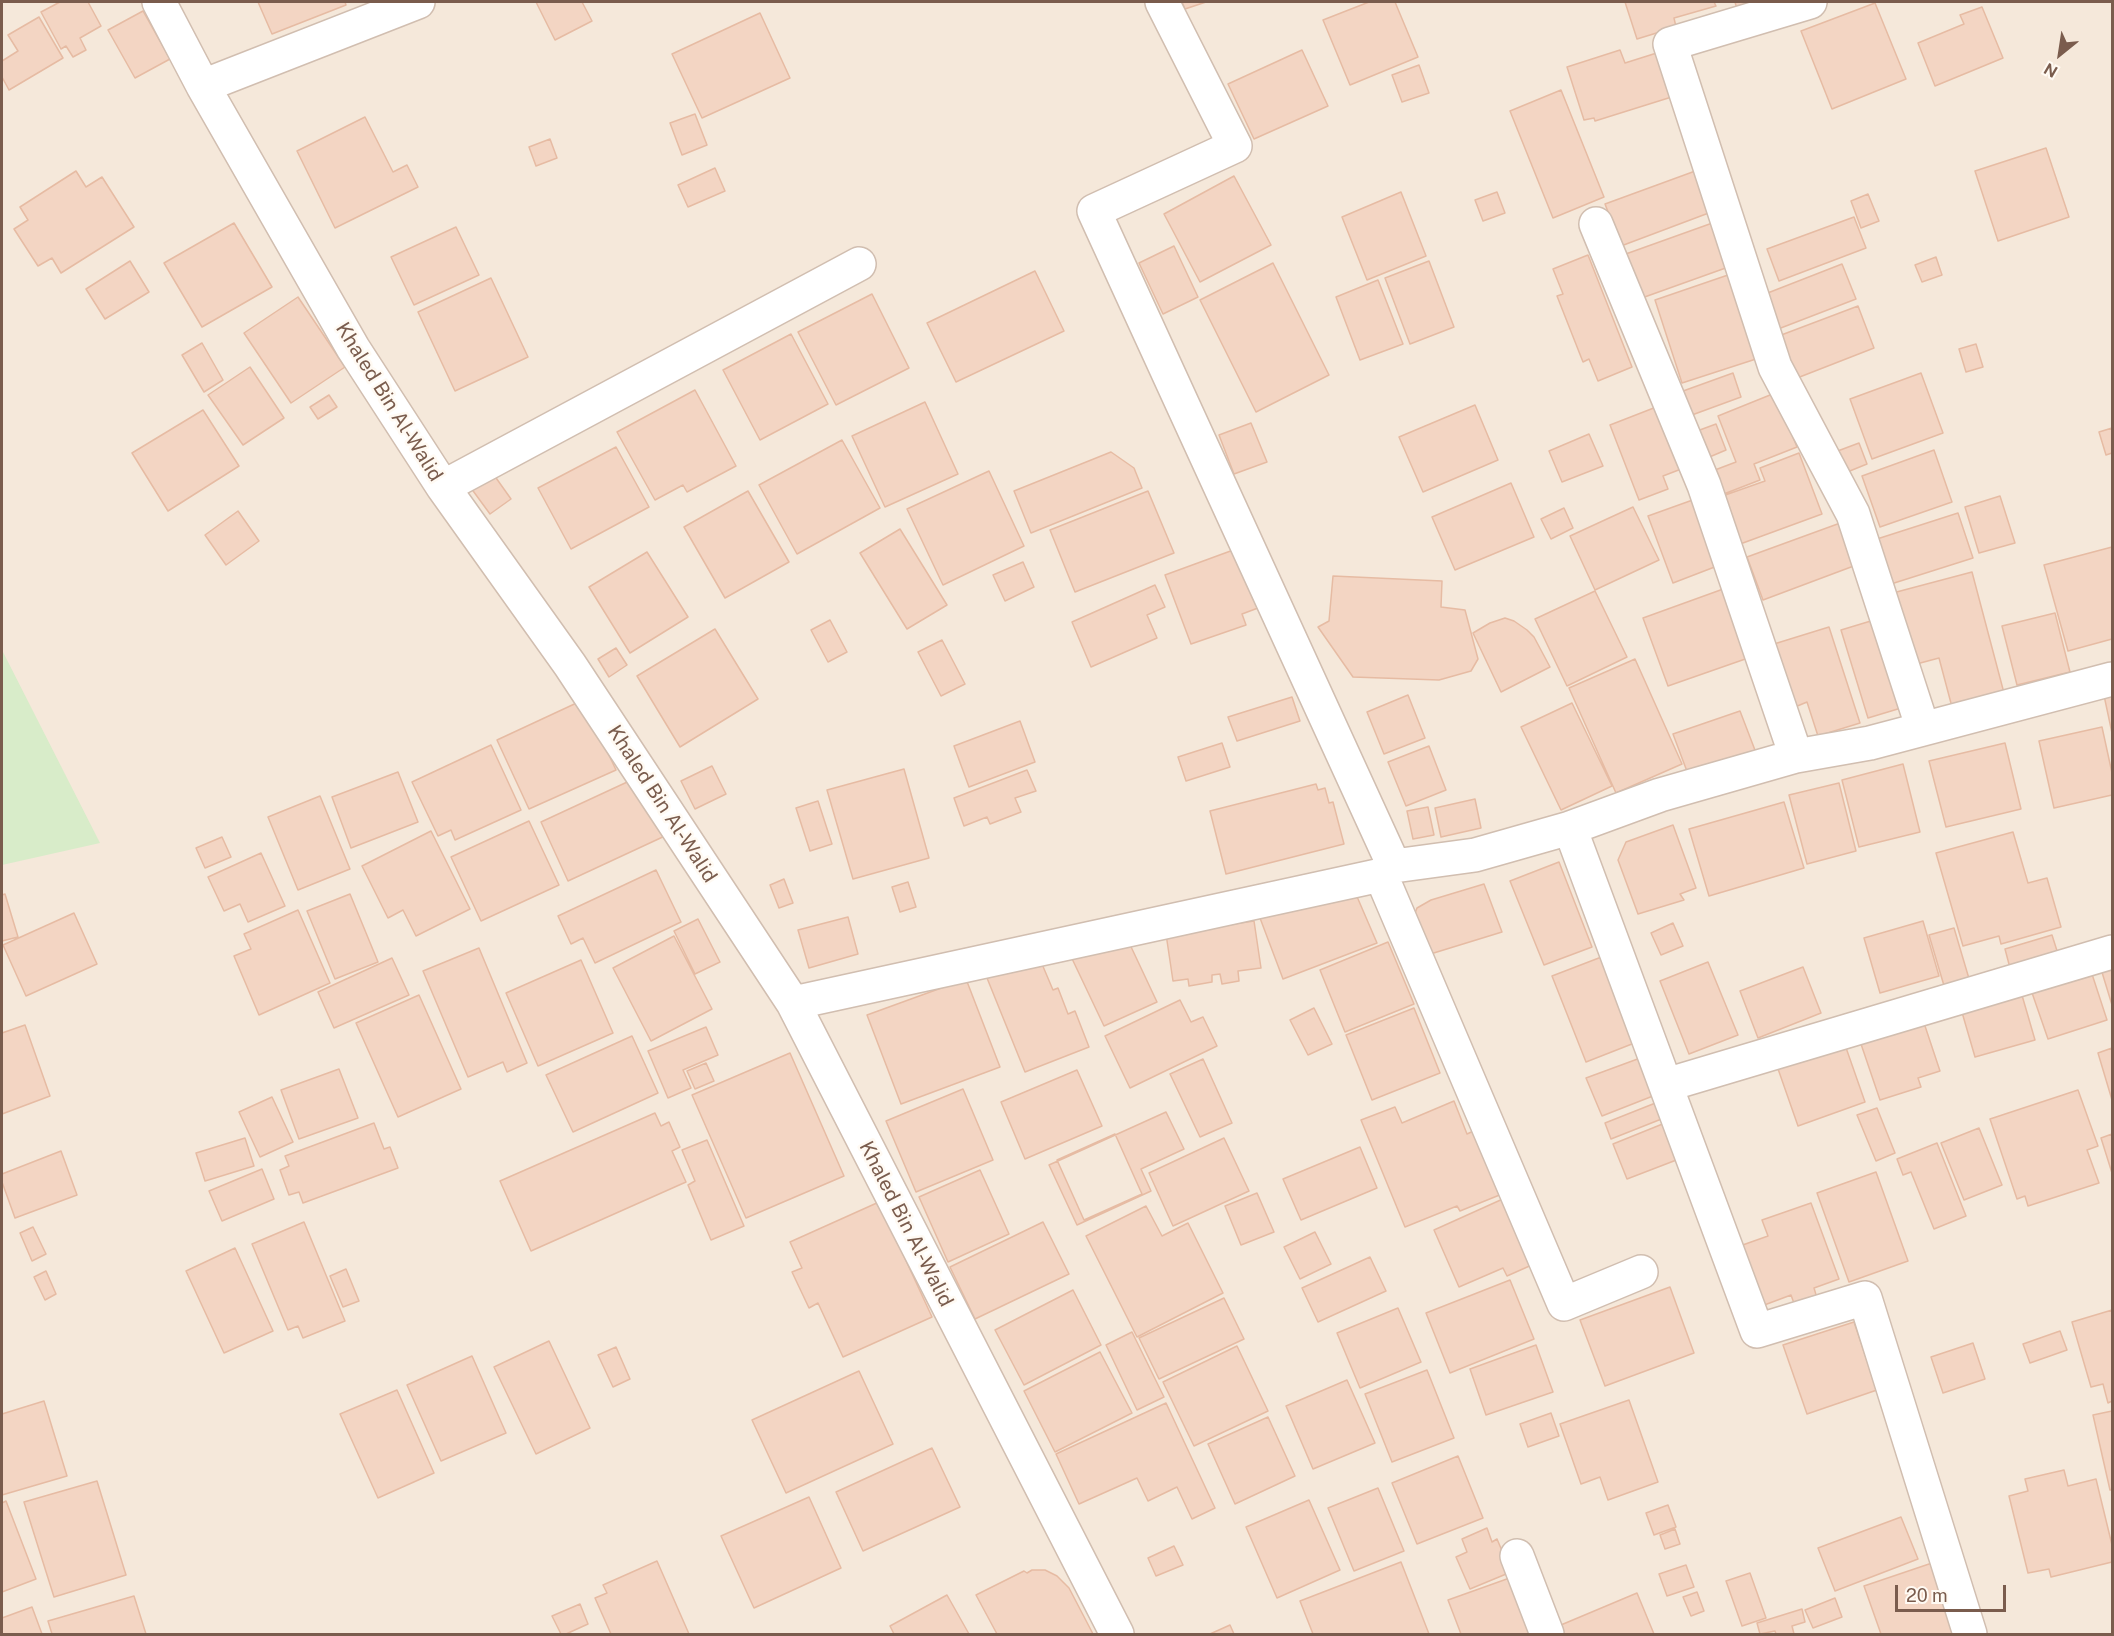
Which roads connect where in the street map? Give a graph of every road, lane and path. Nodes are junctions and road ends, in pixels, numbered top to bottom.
1 (159, 2) edge
2 (417, 2) edge
3 (1162, 2) edge
4 (1810, 2) edge
5 (203, 86) junction
6 (1596, 224) dead end
7 (859, 264) dead end
8 (443, 487) junction
9 (2112, 680) edge
10 (1923, 729) junction
11 (1796, 756) junction
12 (1570, 828) junction
13 (1387, 871) junction
14 (2112, 952) edge
15 (793, 1003) junction
16 (1666, 1085) junction
17 (1641, 1272) dead end
18 (1517, 1556) dead end
19 (1117, 1635) edge
20 (1547, 1635) edge
21 (1970, 1635) edge

1 - 5 street, Khaled Bin Al-Walid
2 - 5 street
3 - 13 street
4 - 10 street
5 - 8 street, Khaled Bin Al-Walid
6 - 11 street
7 - 8 street
8 - 15 street, Khaled Bin Al-Walid
9 - 10 street
10 - 11 street
11 - 12 street
12 - 13 street
12 - 16 street
13 - 15 street
13 - 17 street
14 - 16 street
15 - 19 street, Khaled Bin Al-Walid
16 - 21 street
18 - 20 street

